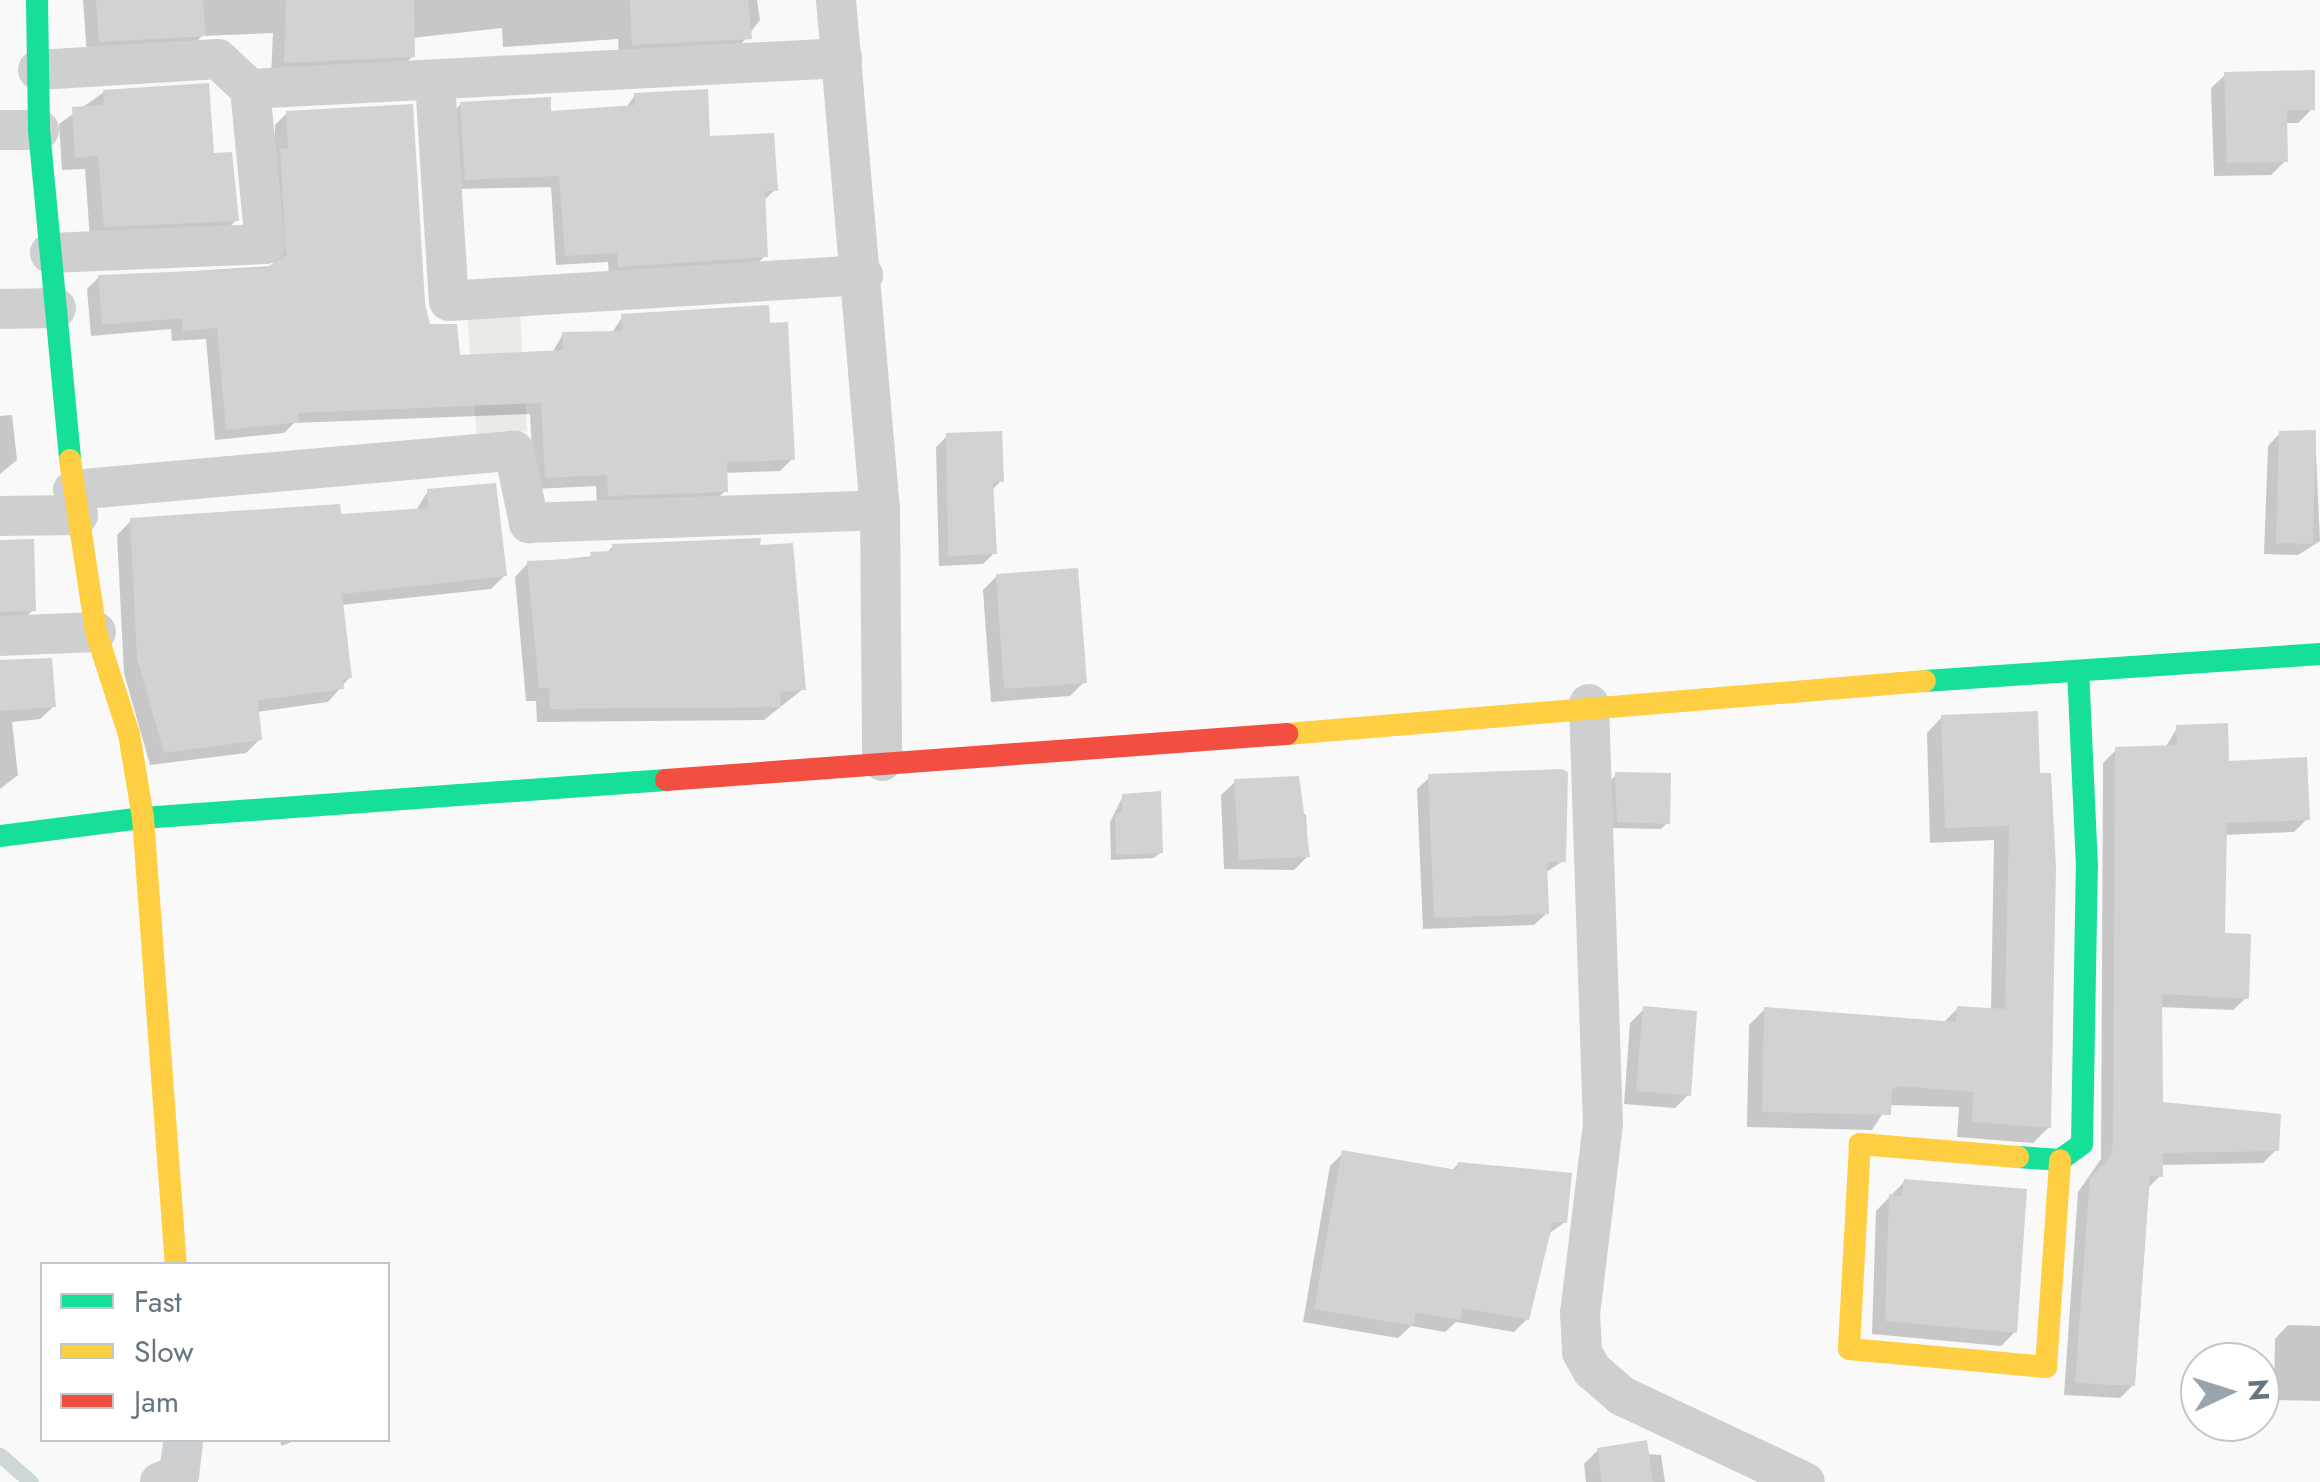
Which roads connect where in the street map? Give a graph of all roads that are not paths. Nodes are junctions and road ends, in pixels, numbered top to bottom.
1 (36, 0) edge
2 (836, 0) edge
3 (842, 58) junction
4 (38, 70) junction
5 (435, 80) junction
6 (250, 89) junction
7 (20, 130) edge
8 (50, 254) junction
9 (863, 274) junction
10 (56, 308) junction
11 (0, 309) edge
12 (76, 503) junction
13 (880, 510) junction
14 (0, 516) edge
15 (96, 632) junction
16 (0, 636) edge
17 (2320, 654) edge
18 (2078, 671) junction
19 (1590, 704) junction
20 (882, 761) junction
21 (143, 818) junction
22 (0, 836) edge
23 (2060, 1160) junction
24 (176, 1262) edge
25 (184, 1442) edge
26 (160, 1482) edge
27 (1805, 1482) edge

1 - 4 street
2 - 3 street
3 - 5 street
3 - 9 street
4 - 6 street
4 - 7 street
5 - 6 street
5 - 9 street
6 - 8 street
7 - 8 street
8 - 10 street
9 - 13 street
10 - 11 street
10 - 12 street
12 - 13 street
12 - 14 street
12 - 15 street
13 - 20 street
15 - 16 street
15 - 21 street
17 - 18 street
18 - 19 street
18 - 23 street
19 - 20 street
19 - 27 street
20 - 21 street
21 - 22 street
21 - 24 street
23 - 23 street
25 - 26 street

